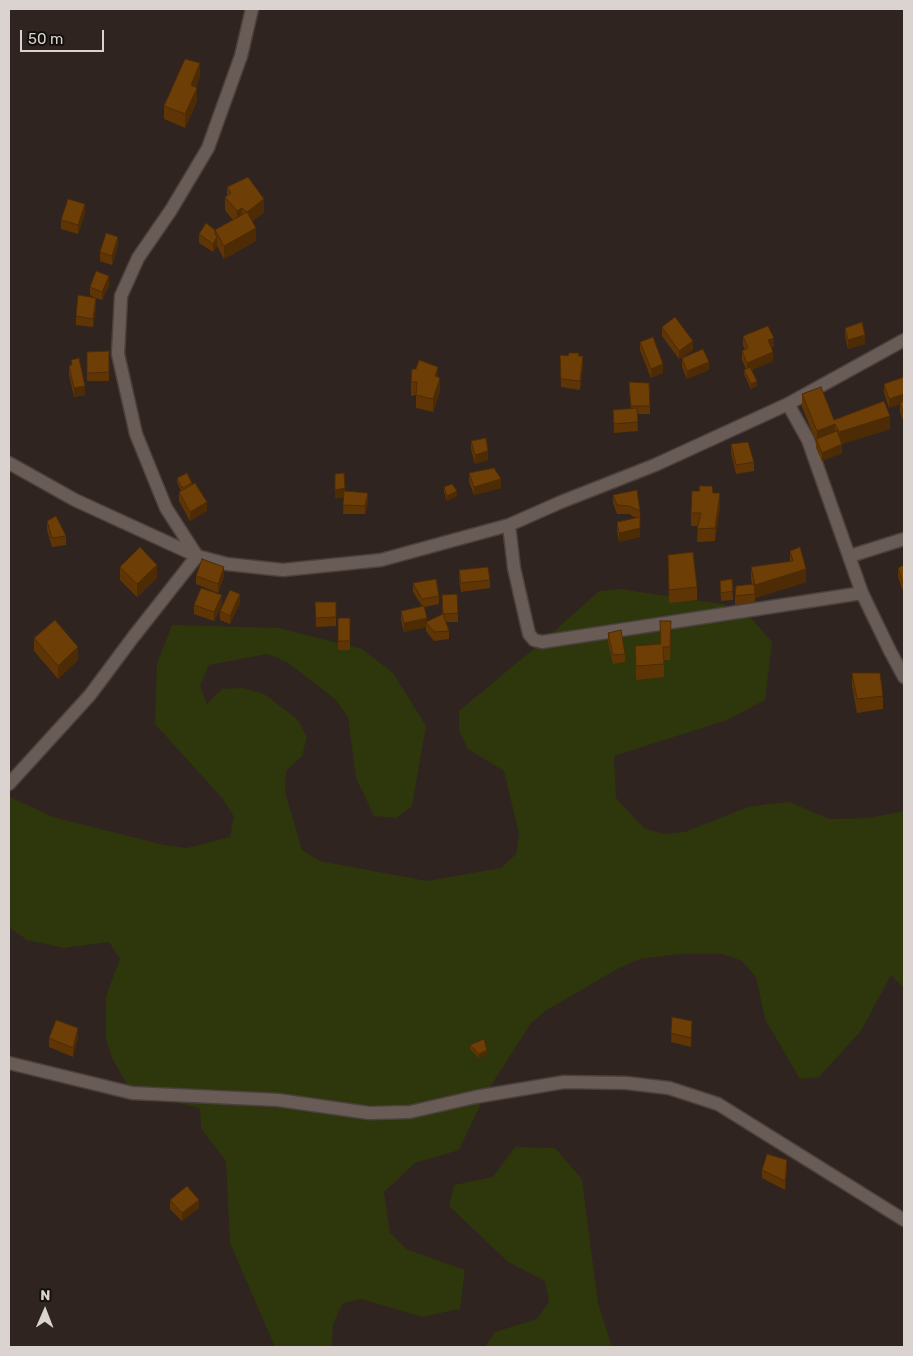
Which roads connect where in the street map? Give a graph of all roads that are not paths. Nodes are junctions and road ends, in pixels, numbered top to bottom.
1 (252, 9) edge
2 (904, 340) edge
3 (788, 404) junction
4 (9, 463) edge
5 (508, 525) junction
6 (904, 540) edge
7 (197, 556) junction
8 (850, 556) junction
9 (862, 592) junction
10 (904, 677) edge
11 (9, 784) edge
12 (9, 1063) edge
13 (904, 1220) edge

1 - 7 street
2 - 3 street
3 - 5 street
3 - 8 street
4 - 7 street
5 - 7 street
5 - 9 street
6 - 8 street
7 - 11 street
8 - 9 street
9 - 10 street
12 - 13 street

